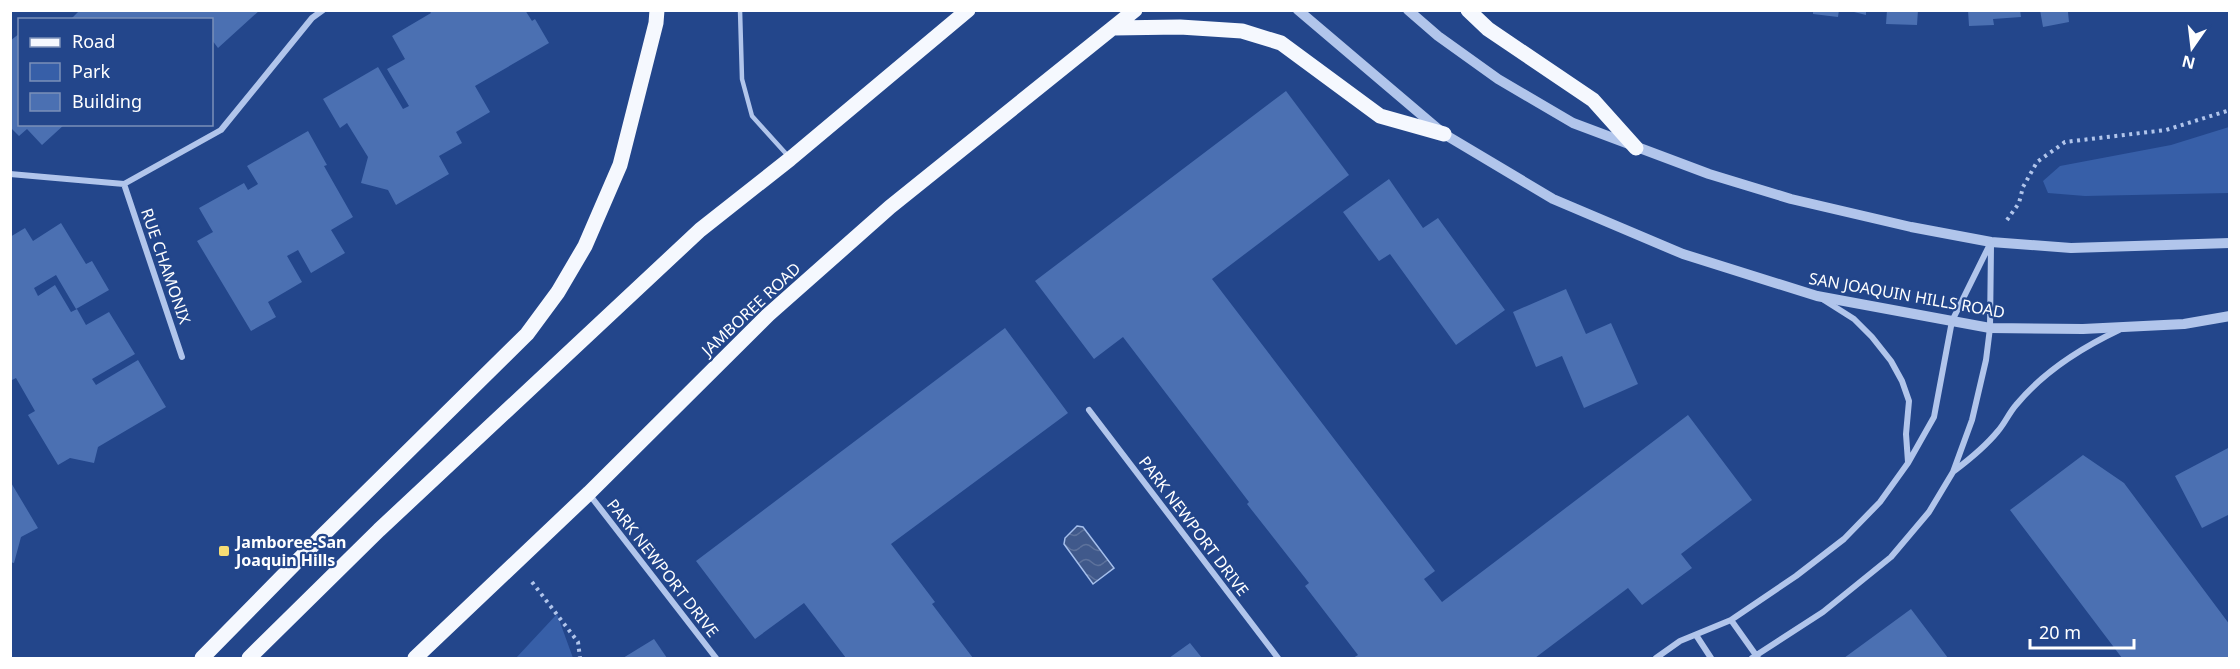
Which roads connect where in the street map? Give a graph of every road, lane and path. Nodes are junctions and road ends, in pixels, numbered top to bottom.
1 (323, 10) edge
2 (657, 10) edge
3 (740, 10) edge
4 (968, 10) edge
5 (1135, 10) edge
6 (1298, 10) edge
7 (1408, 10) edge
8 (1468, 10) edge
9 (1113, 28) junction
10 (2229, 110) edge
11 (1444, 134) junction
12 (1636, 148) junction
13 (790, 159) junction
14 (10, 174) edge
15 (124, 183) junction
16 (1991, 242) junction
17 (2229, 243) edge
18 (1817, 296) junction
19 (2229, 316) edge
20 (1952, 321) junction
21 (2124, 327) junction
22 (1990, 328) junction
23 (182, 357) dead end
24 (1089, 410) dead end
25 (1908, 463) junction
26 (1953, 472) junction
27 (589, 493) junction
28 (517, 561) junction
29 (1731, 620) junction
30 (1696, 635) junction
31 (202, 658) edge
32 (249, 658) edge
33 (415, 658) edge
34 (580, 658) edge
35 (716, 658) edge
36 (1278, 658) edge
37 (1656, 658) edge
38 (1711, 658) edge
39 (1755, 658) edge

1 - 15 street
2 - 31 main road
3 - 13 lane
4 - 13 main road
5 - 9 main road, JAMBOREE ROAD
6 - 11 street, SAN JOAQUIN HILLS ROAD
7 - 12 street
8 - 12 main road
9 - 11 main road
9 - 27 main road, JAMBOREE ROAD
10 - 16 path
11 - 18 street, SAN JOAQUIN HILLS ROAD
12 - 16 street
13 - 32 main road
14 - 15 street
15 - 23 street, RUE CHAMONIX
16 - 17 street
16 - 20 street
16 - 22 street
18 - 20 street, SAN JOAQUIN HILLS ROAD
18 - 25 street
19 - 21 street, SAN JOAQUIN HILLS ROAD
20 - 22 street, SAN JOAQUIN HILLS ROAD
20 - 25 street
21 - 22 street, SAN JOAQUIN HILLS ROAD
21 - 26 street
22 - 26 street
24 - 36 street, PARK NEWPORT DRIVE
25 - 29 street
26 - 39 street
27 - 28 main road, JAMBOREE ROAD
27 - 35 street, PARK NEWPORT DRIVE
28 - 33 main road, JAMBOREE ROAD
28 - 34 path
29 - 30 street
29 - 39 street
30 - 37 street
30 - 38 street

